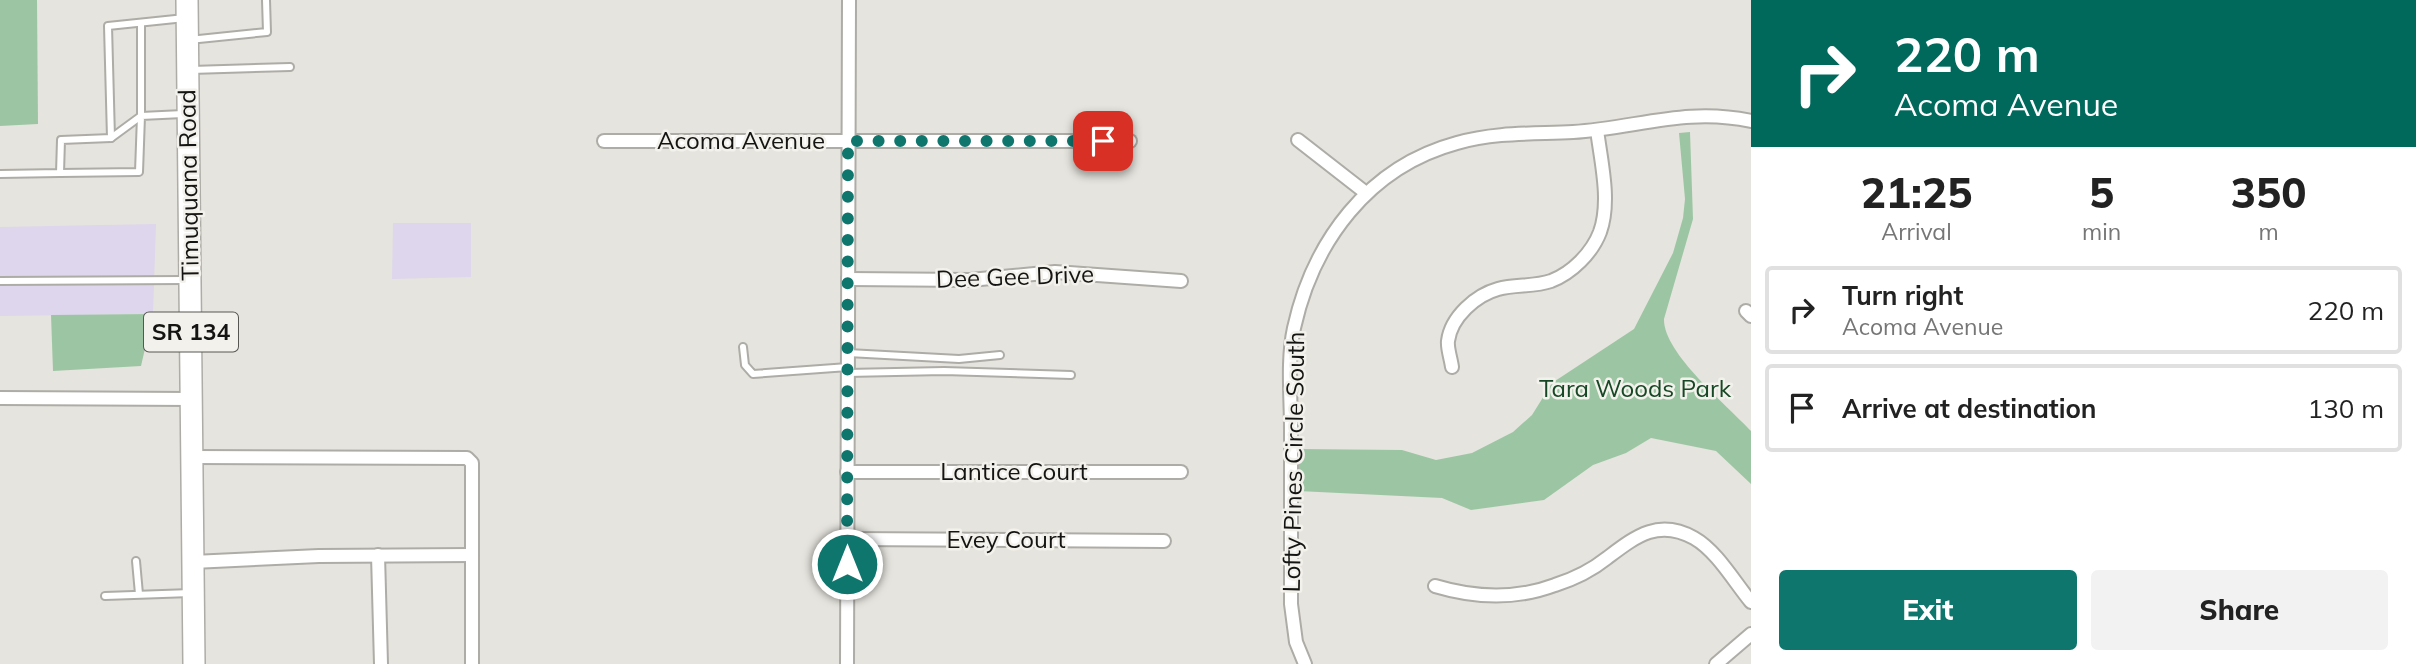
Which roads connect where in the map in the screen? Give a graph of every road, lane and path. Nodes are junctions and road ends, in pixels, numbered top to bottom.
1 (267, 0) edge
2 (849, 0) edge
3 (187, 9) edge
4 (141, 23) junction
5 (187, 40) junction
6 (290, 67) dead end
7 (187, 70) junction
8 (188, 114) junction
9 (141, 116) junction
10 (1751, 121) edge
11 (1597, 130) junction
12 (111, 138) junction
13 (1298, 140) dead end
14 (604, 141) dead end
15 (848, 141) junction
16 (1130, 141) dead end
17 (60, 173) junction
18 (0, 174) edge
19 (1366, 193) junction
20 (848, 279) junction
21 (191, 280) junction
22 (0, 281) edge
23 (1181, 281) dead end
24 (743, 347) dead end
25 (848, 353) junction
26 (1000, 355) dead end
27 (1452, 367) dead end
28 (847, 370) junction
29 (1071, 375) dead end
30 (0, 398) edge
31 (192, 398) junction
32 (191, 457) junction
33 (846, 472) junction
34 (1181, 472) dead end
35 (847, 539) junction
36 (1164, 541) dead end
37 (378, 555) junction
38 (472, 555) junction
39 (136, 561) dead end
40 (192, 562) junction
41 (1435, 586) dead end
42 (193, 593) junction
43 (139, 594) junction
44 (105, 596) dead end
45 (1751, 602) edge
46 (1751, 634) edge
47 (194, 664) edge
48 (380, 664) edge
49 (472, 664) edge
50 (847, 664) edge
51 (1305, 664) edge
52 (1716, 664) edge

1 - 5 lane
2 - 15 street
3 - 4 lane
3 - 5 main road, Timuquana Road / SR 134
4 - 9 lane
4 - 12 lane
5 - 7 main road, Timuquana Road / SR 134
6 - 7 lane
7 - 8 main road, Timuquana Road / SR 134
8 - 9 lane
8 - 21 main road, Timuquana Road / SR 134
9 - 12 lane
9 - 17 lane
10 - 11 street, Lofty Pines Circle South
11 - 19 street, Lofty Pines Circle South
11 - 27 street
12 - 17 lane
13 - 19 street
14 - 15 street, Acoma Avenue
15 - 16 street, Acoma Avenue
15 - 20 street
17 - 18 lane
19 - 51 street, Lofty Pines Circle South
20 - 23 street, Dee Gee Drive
20 - 25 street
21 - 22 lane
21 - 31 main road, Timuquana Road / SR 134
24 - 28 lane
25 - 26 lane
25 - 28 street
28 - 29 lane
28 - 33 street
30 - 31 street
31 - 32 main road, Timuquana Road / SR 134
32 - 38 street
32 - 40 main road, Timuquana Road / SR 134
33 - 34 street, Lantice Court
33 - 35 street
35 - 36 street, Evey Court
35 - 50 street
37 - 38 street
37 - 40 street
37 - 48 street
38 - 49 street
39 - 43 lane
40 - 42 main road, Timuquana Road / SR 134
41 - 45 street
42 - 43 lane
42 - 47 main road, Timuquana Road / SR 134
43 - 44 lane
46 - 52 street

